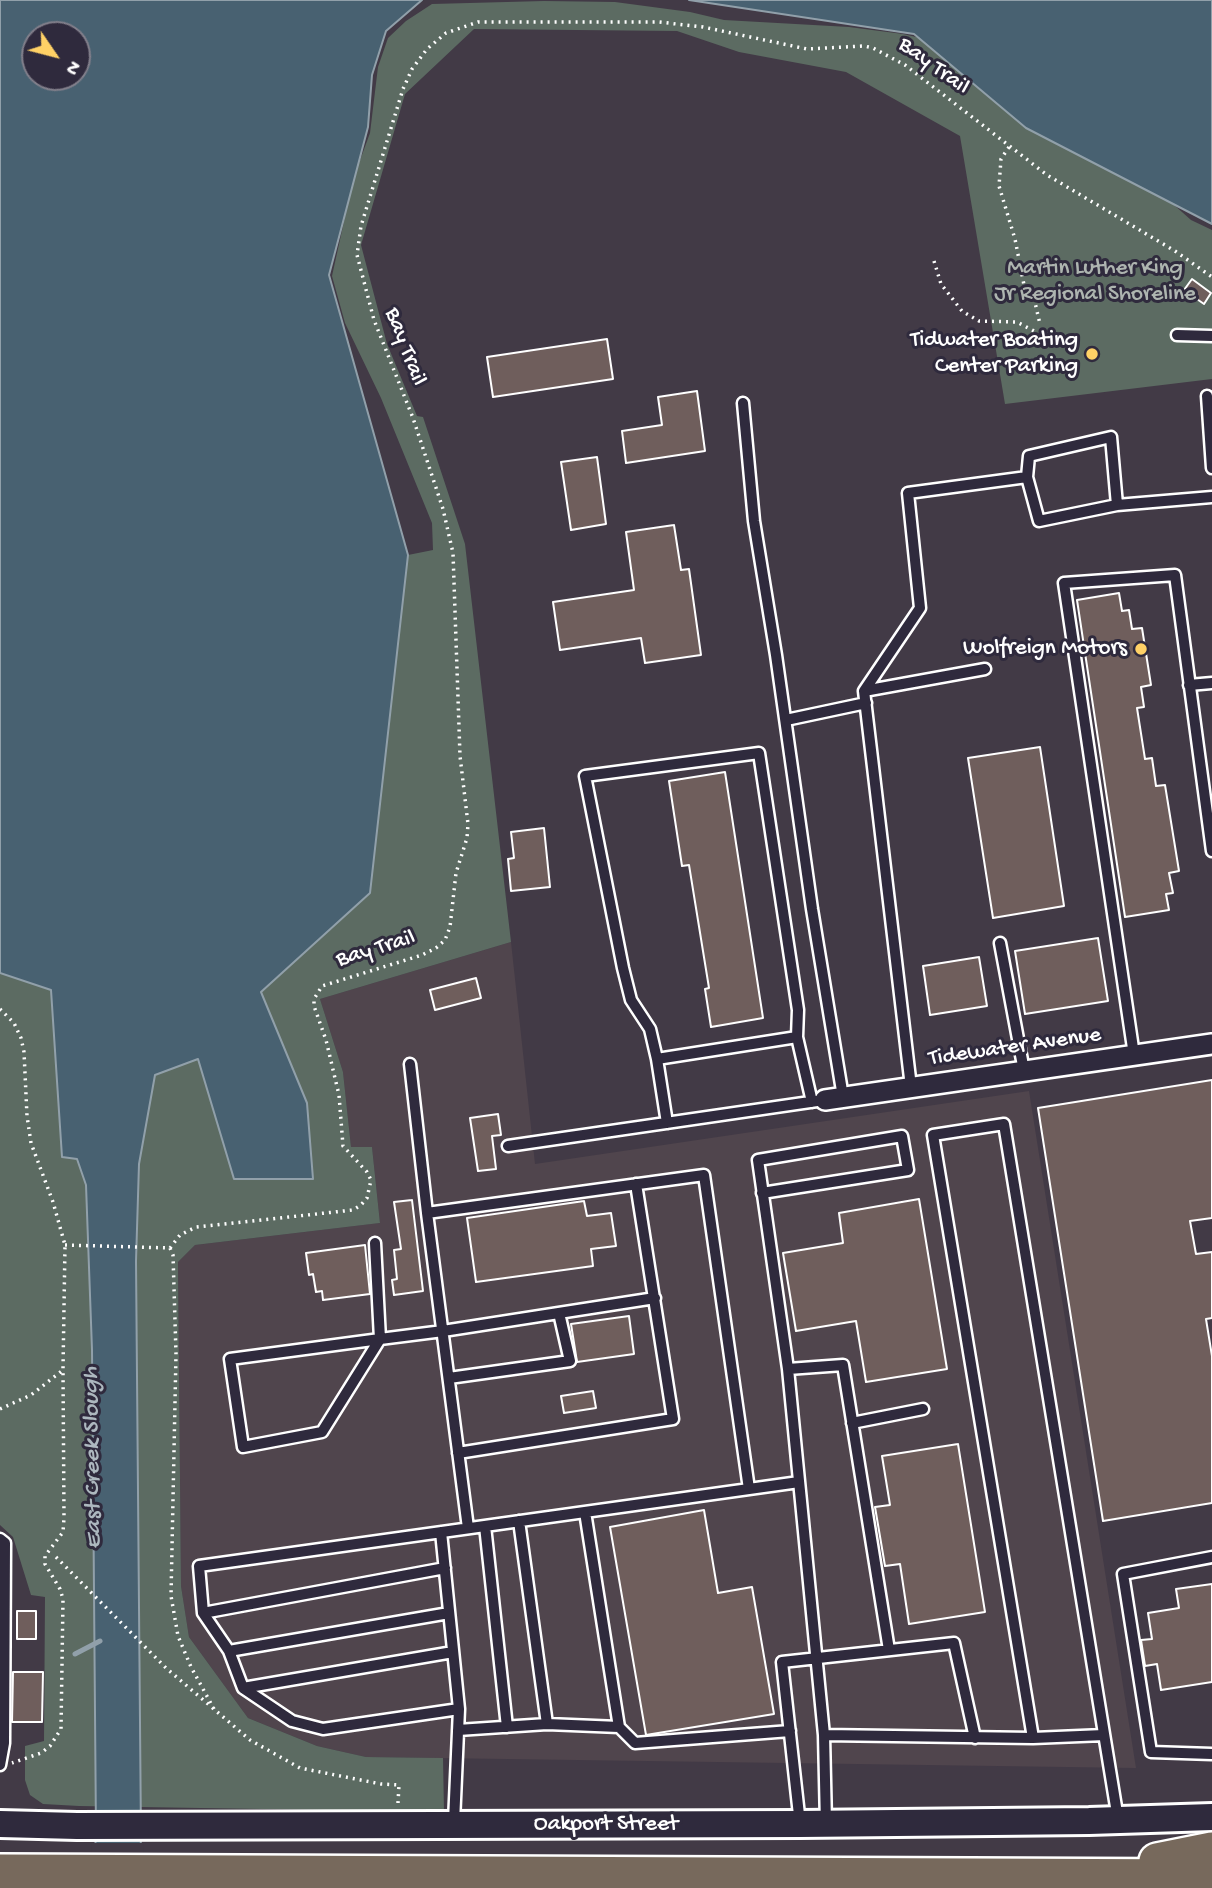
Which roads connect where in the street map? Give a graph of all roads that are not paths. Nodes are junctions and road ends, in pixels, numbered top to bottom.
1 (1177, 335) dead end
2 (1212, 336) edge
3 (1207, 396) dead end
4 (743, 403) dead end
5 (1212, 468) edge
6 (1027, 477) junction
7 (1212, 498) edge
8 (1118, 505) junction
9 (985, 669) dead end
10 (1212, 683) edge
11 (1189, 685) junction
12 (864, 691) junction
13 (866, 703) junction
14 (786, 720) junction
15 (1212, 851) edge
16 (1000, 943) dead end
17 (797, 1037) junction
18 (1212, 1044) edge
19 (1134, 1055) junction
20 (657, 1059) junction
21 (410, 1064) dead end
22 (1024, 1071) junction
23 (911, 1087) junction
24 (826, 1100) junction
25 (667, 1123) junction
26 (508, 1146) dead end
27 (636, 1184) junction
28 (762, 1193) junction
29 (428, 1213) junction
30 (375, 1243) dead end
31 (655, 1298) junction
32 (559, 1313) junction
33 (443, 1331) junction
34 (380, 1339) junction
35 (788, 1369) junction
36 (449, 1378) junction
37 (923, 1409) dead end
38 (852, 1423) junction
39 (458, 1452) junction
40 (799, 1482) junction
41 (749, 1489) junction
42 (585, 1512) junction
43 (519, 1521) junction
44 (485, 1526) junction
45 (468, 1528) junction
46 (441, 1532) junction
47 (0, 1539) edge
48 (1212, 1557) edge
49 (445, 1568) junction
50 (202, 1613) junction
51 (449, 1613) junction
52 (889, 1650) junction
53 (229, 1651) junction
54 (453, 1652) junction
55 (817, 1658) junction
56 (243, 1688) junction
57 (459, 1709) junction
58 (547, 1724) junction
59 (507, 1727) junction
60 (619, 1727) junction
61 (458, 1730) junction
62 (790, 1731) junction
63 (824, 1735) junction
64 (1104, 1735) junction
65 (975, 1738) junction
66 (1033, 1738) junction
67 (2, 1743) edge
68 (1212, 1754) edge
69 (0, 1765) edge
70 (1212, 1816) edge
71 (1118, 1820) junction
72 (0, 1824) edge
73 (813, 1824) junction
74 (454, 1826) junction
75 (1212, 1850) edge
76 (0, 1872) edge
77 (1084, 1875) junction
78 (1212, 1877) edge

1 - 2 lane
3 - 5 lane
4 - 14 lane
6 - 8 lane
6 - 8 lane
6 - 12 lane
7 - 8 lane
9 - 12 lane
10 - 11 lane
11 - 15 lane
11 - 19 lane
12 - 13 lane
13 - 14 lane
13 - 23 lane
14 - 24 lane
16 - 22 lane
17 - 20 lane
17 - 20 lane
17 - 24 lane
18 - 19 street, Tidewater Avenue
19 - 22 street, Tidewater Avenue
20 - 25 lane
21 - 29 lane
22 - 23 street, Tidewater Avenue
23 - 24 street, Tidewater Avenue
24 - 25 lane
25 - 26 lane
27 - 29 lane
27 - 31 lane
27 - 41 lane
28 - 28 lane
28 - 35 lane
29 - 33 lane
30 - 34 lane
31 - 32 lane
31 - 39 lane
32 - 33 lane
32 - 36 lane
33 - 34 lane
33 - 36 lane
34 - 34 lane
35 - 38 lane
35 - 40 lane
36 - 39 lane
37 - 38 lane
38 - 52 lane
39 - 45 lane
40 - 41 lane
40 - 55 lane
41 - 42 lane
42 - 43 lane
42 - 60 lane
43 - 44 lane
43 - 58 lane
44 - 45 lane
44 - 59 lane
45 - 46 lane
46 - 49 lane
46 - 50 lane
47 - 67 lane
48 - 68 lane
49 - 50 lane
49 - 51 lane
50 - 53 lane
51 - 53 lane
51 - 54 lane
52 - 55 lane
52 - 65 lane
53 - 56 lane
54 - 56 lane
54 - 57 lane
55 - 62 lane
55 - 63 lane
56 - 57 lane
57 - 61 lane
58 - 59 lane
58 - 60 lane
59 - 61 lane
60 - 62 lane
61 - 74 lane
62 - 73 lane
63 - 65 lane
63 - 73 lane
64 - 66 lane
64 - 66 lane
64 - 71 lane
65 - 66 lane
67 - 69 lane
70 - 71 main road, Oakport Street
71 - 73 main road, Oakport Street
72 - 74 main road, Oakport Street
73 - 74 main road, Oakport Street
75 - 77 highway
76 - 77 highway
77 - 78 highway

